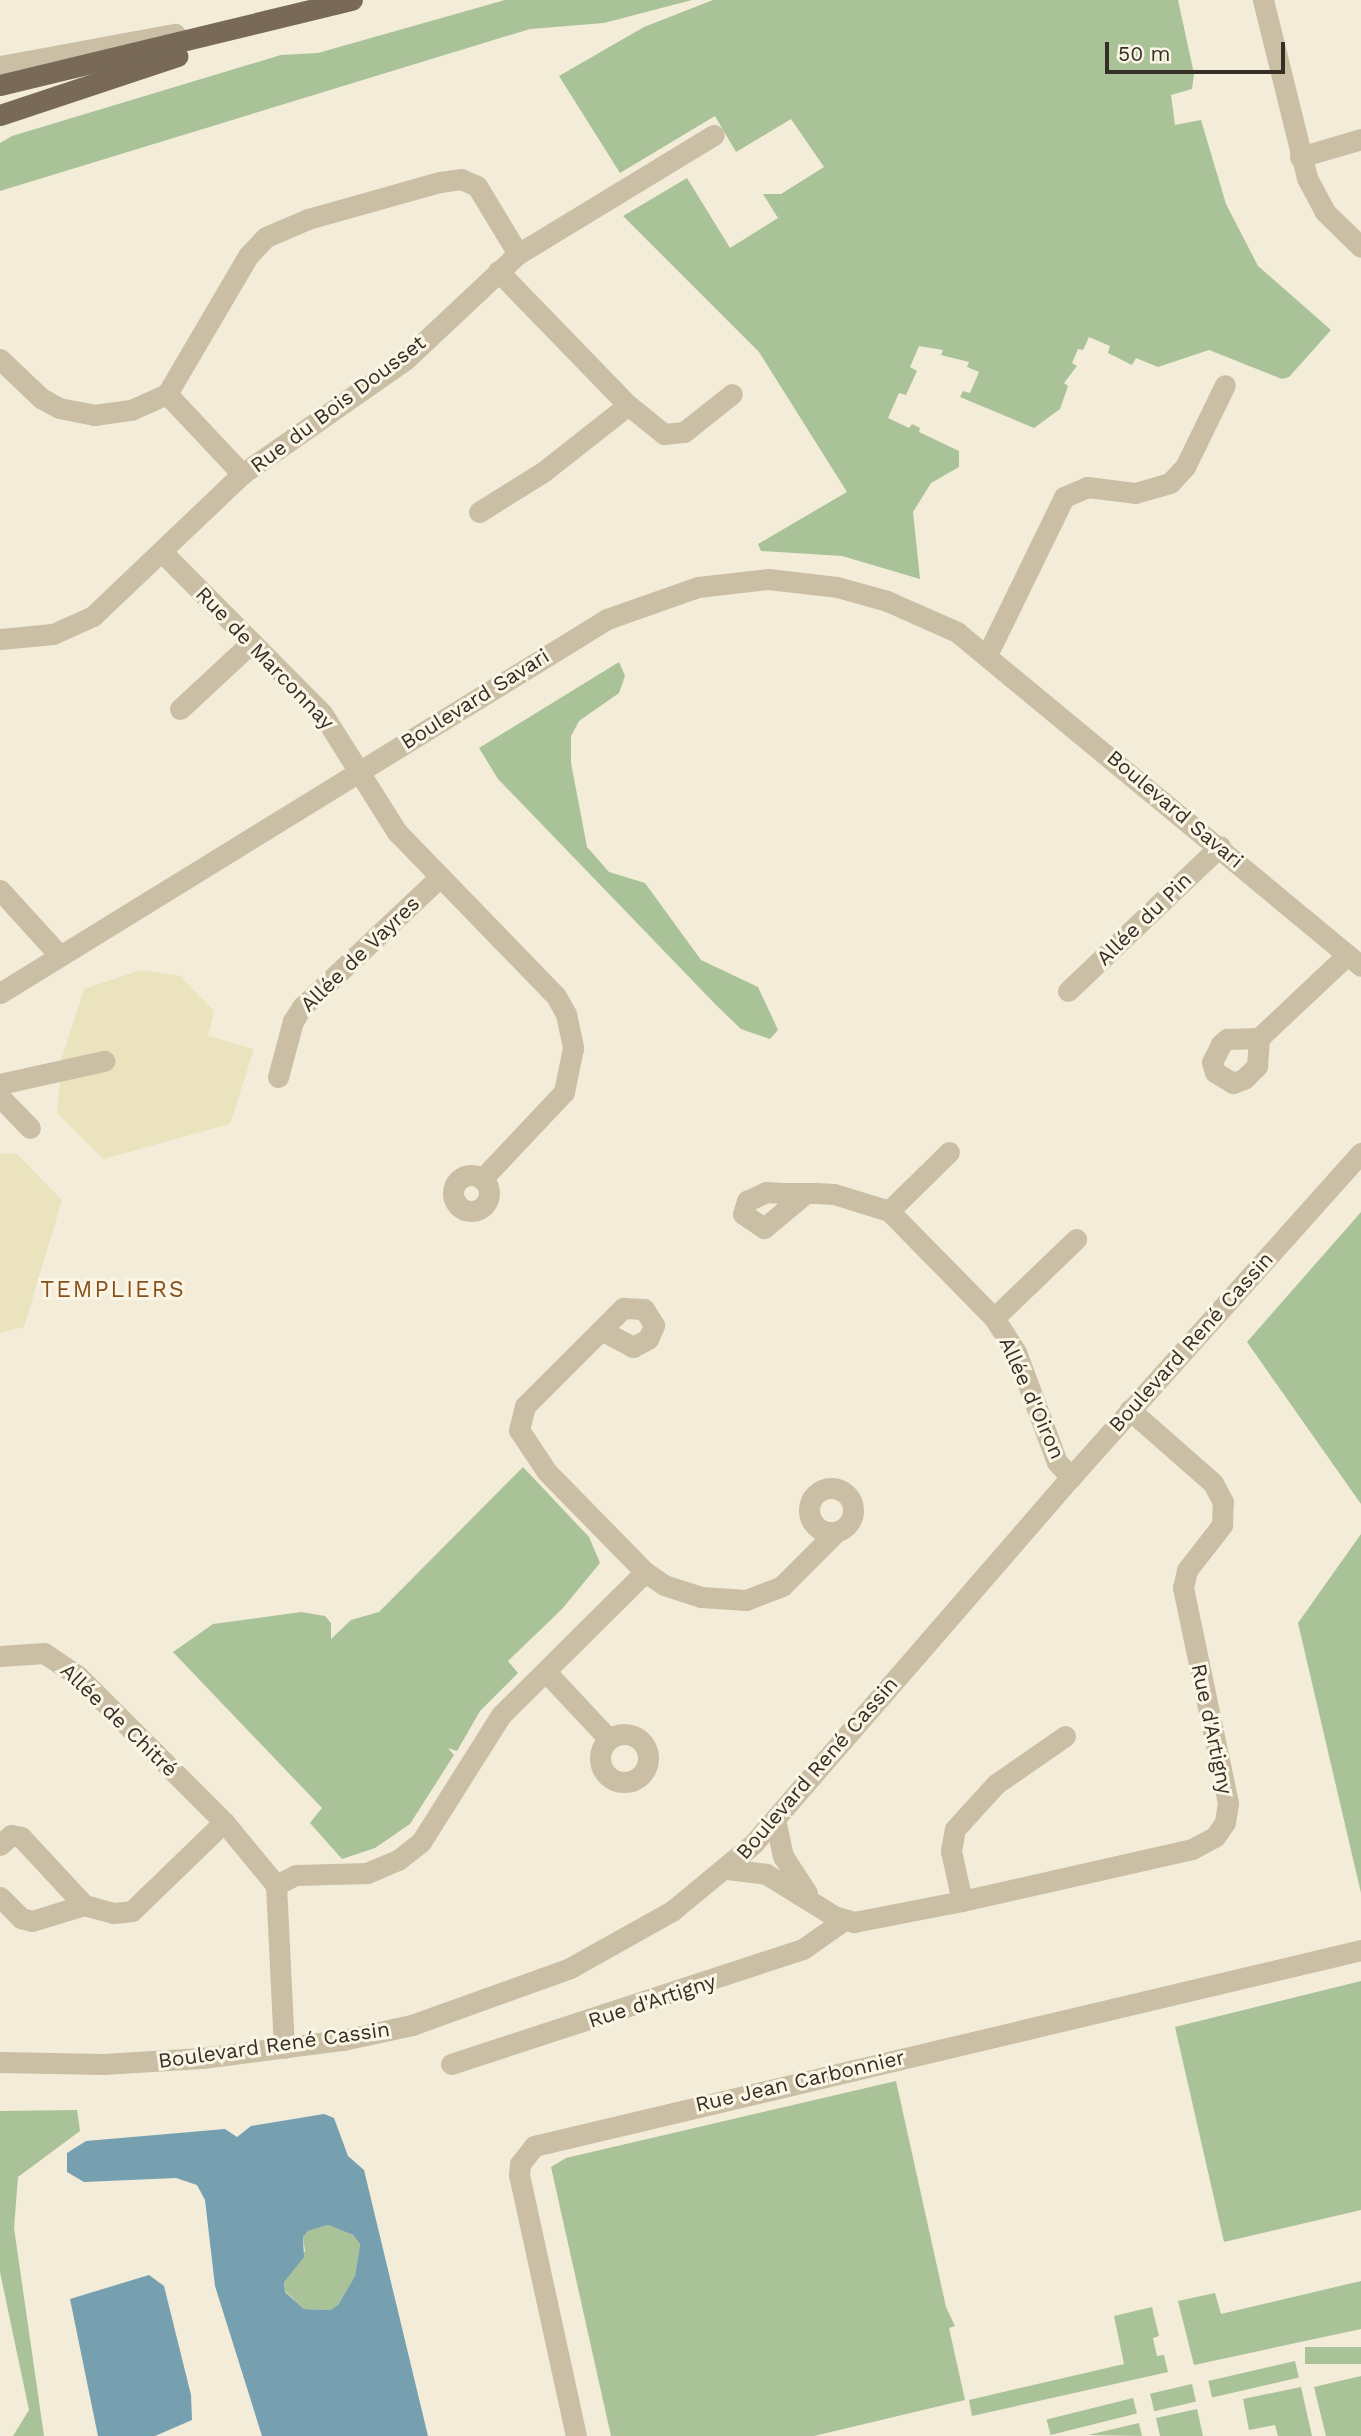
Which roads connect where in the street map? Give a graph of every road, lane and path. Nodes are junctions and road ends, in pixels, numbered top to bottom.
1 (352, 0) edge
2 (1263, 0) edge
3 (288, 16) junction
4 (0, 66) edge
5 (65, 71) junction
6 (0, 85) edge
7 (0, 91) edge
8 (0, 115) edge
9 (714, 135) dead end
10 (1361, 139) edge
11 (1300, 157) junction
12 (1361, 247) edge
13 (518, 254) junction
14 (498, 271) junction
15 (0, 359) edge
16 (1225, 384) dead end
17 (167, 394) junction
18 (732, 394) dead end
19 (628, 405) junction
20 (242, 474) junction
21 (479, 512) dead end
22 (162, 552) junction
23 (0, 639) edge
24 (252, 642) junction
25 (987, 655) junction
26 (180, 709) dead end
27 (358, 771) junction
28 (1220, 846) junction
29 (440, 877) junction
30 (0, 890) edge
31 (60, 956) junction
32 (1354, 961) edge
33 (2, 988) edge
34 (1069, 991) dead end
35 (1259, 1038) dead end
36 (104, 1061) dead end
37 (278, 1077) dead end
38 (0, 1084) edge
39 (0, 1097) edge
40 (30, 1128) dead end
41 (949, 1152) dead end
42 (1361, 1153) edge
43 (482, 1178) dead end
44 (806, 1193) dead end
45 (889, 1211) junction
46 (1076, 1239) dead end
47 (994, 1318) junction
48 (601, 1330) dead end
49 (1130, 1410) junction
50 (1071, 1477) junction
51 (836, 1532) dead end
52 (645, 1572) junction
53 (0, 1656) edge
54 (546, 1672) junction
55 (1065, 1736) dead end
56 (609, 1739) dead end
57 (775, 1819) junction
58 (224, 1822) junction
59 (0, 1845) edge
60 (727, 1869) junction
61 (276, 1885) junction
62 (0, 1897) edge
63 (962, 1901) junction
64 (815, 1903) junction
65 (84, 1905) junction
66 (844, 1920) junction
67 (1361, 1950) edge
68 (284, 2048) junction
69 (0, 2062) edge
70 (451, 2064) dead end
71 (576, 2436) edge

1 - 3 main road
2 - 11 street
3 - 4 street
3 - 5 main road
3 - 8 main road
5 - 6 main road
5 - 7 main road
9 - 13 street, Rue du Bois Dousset
10 - 11 street
11 - 12 street
13 - 14 street, Rue du Bois Dousset
13 - 17 street
14 - 19 street
14 - 20 street, Rue du Bois Dousset
15 - 17 street
16 - 25 street
17 - 20 street
18 - 19 street
19 - 21 street
20 - 22 street, Rue du Bois Dousset
22 - 23 street, Rue du Bois Dousset
22 - 24 street, Rue de Marconnay
24 - 26 street
24 - 27 street, Rue de Marconnay
25 - 27 street, Boulevard Savari
25 - 28 street, Boulevard Savari
27 - 29 street
27 - 31 street, Boulevard Savari
28 - 32 street, Boulevard Savari
28 - 34 street, Allée du Pin
29 - 37 street, Allée de Vayres
29 - 43 street
30 - 31 street
31 - 33 street, Boulevard Savari
32 - 35 street
36 - 38 street
39 - 40 street
41 - 45 street
42 - 49 street, Boulevard René Cassin
44 - 45 street, Allée d'Oiron
45 - 47 street, Allée d'Oiron
46 - 47 street, Allée d'Oiron
47 - 50 street, Allée d'Oiron
48 - 52 street
49 - 50 street, Boulevard René Cassin
49 - 63 street, Rue d'Artigny
50 - 57 street, Boulevard René Cassin
51 - 52 street
52 - 54 street
53 - 58 street, Allée de Chitré
54 - 56 street
54 - 61 street
55 - 63 street
57 - 60 street, Boulevard René Cassin
57 - 64 street
58 - 61 street, Allée de Chitré
58 - 65 street
59 - 65 street
60 - 64 street
60 - 68 street, Boulevard René Cassin
61 - 68 street
62 - 65 street
63 - 66 street, Rue d'Artigny
64 - 66 street
66 - 70 street, Rue d'Artigny
67 - 71 street, Rue Jean Carbonnier
68 - 69 street, Boulevard René Cassin

